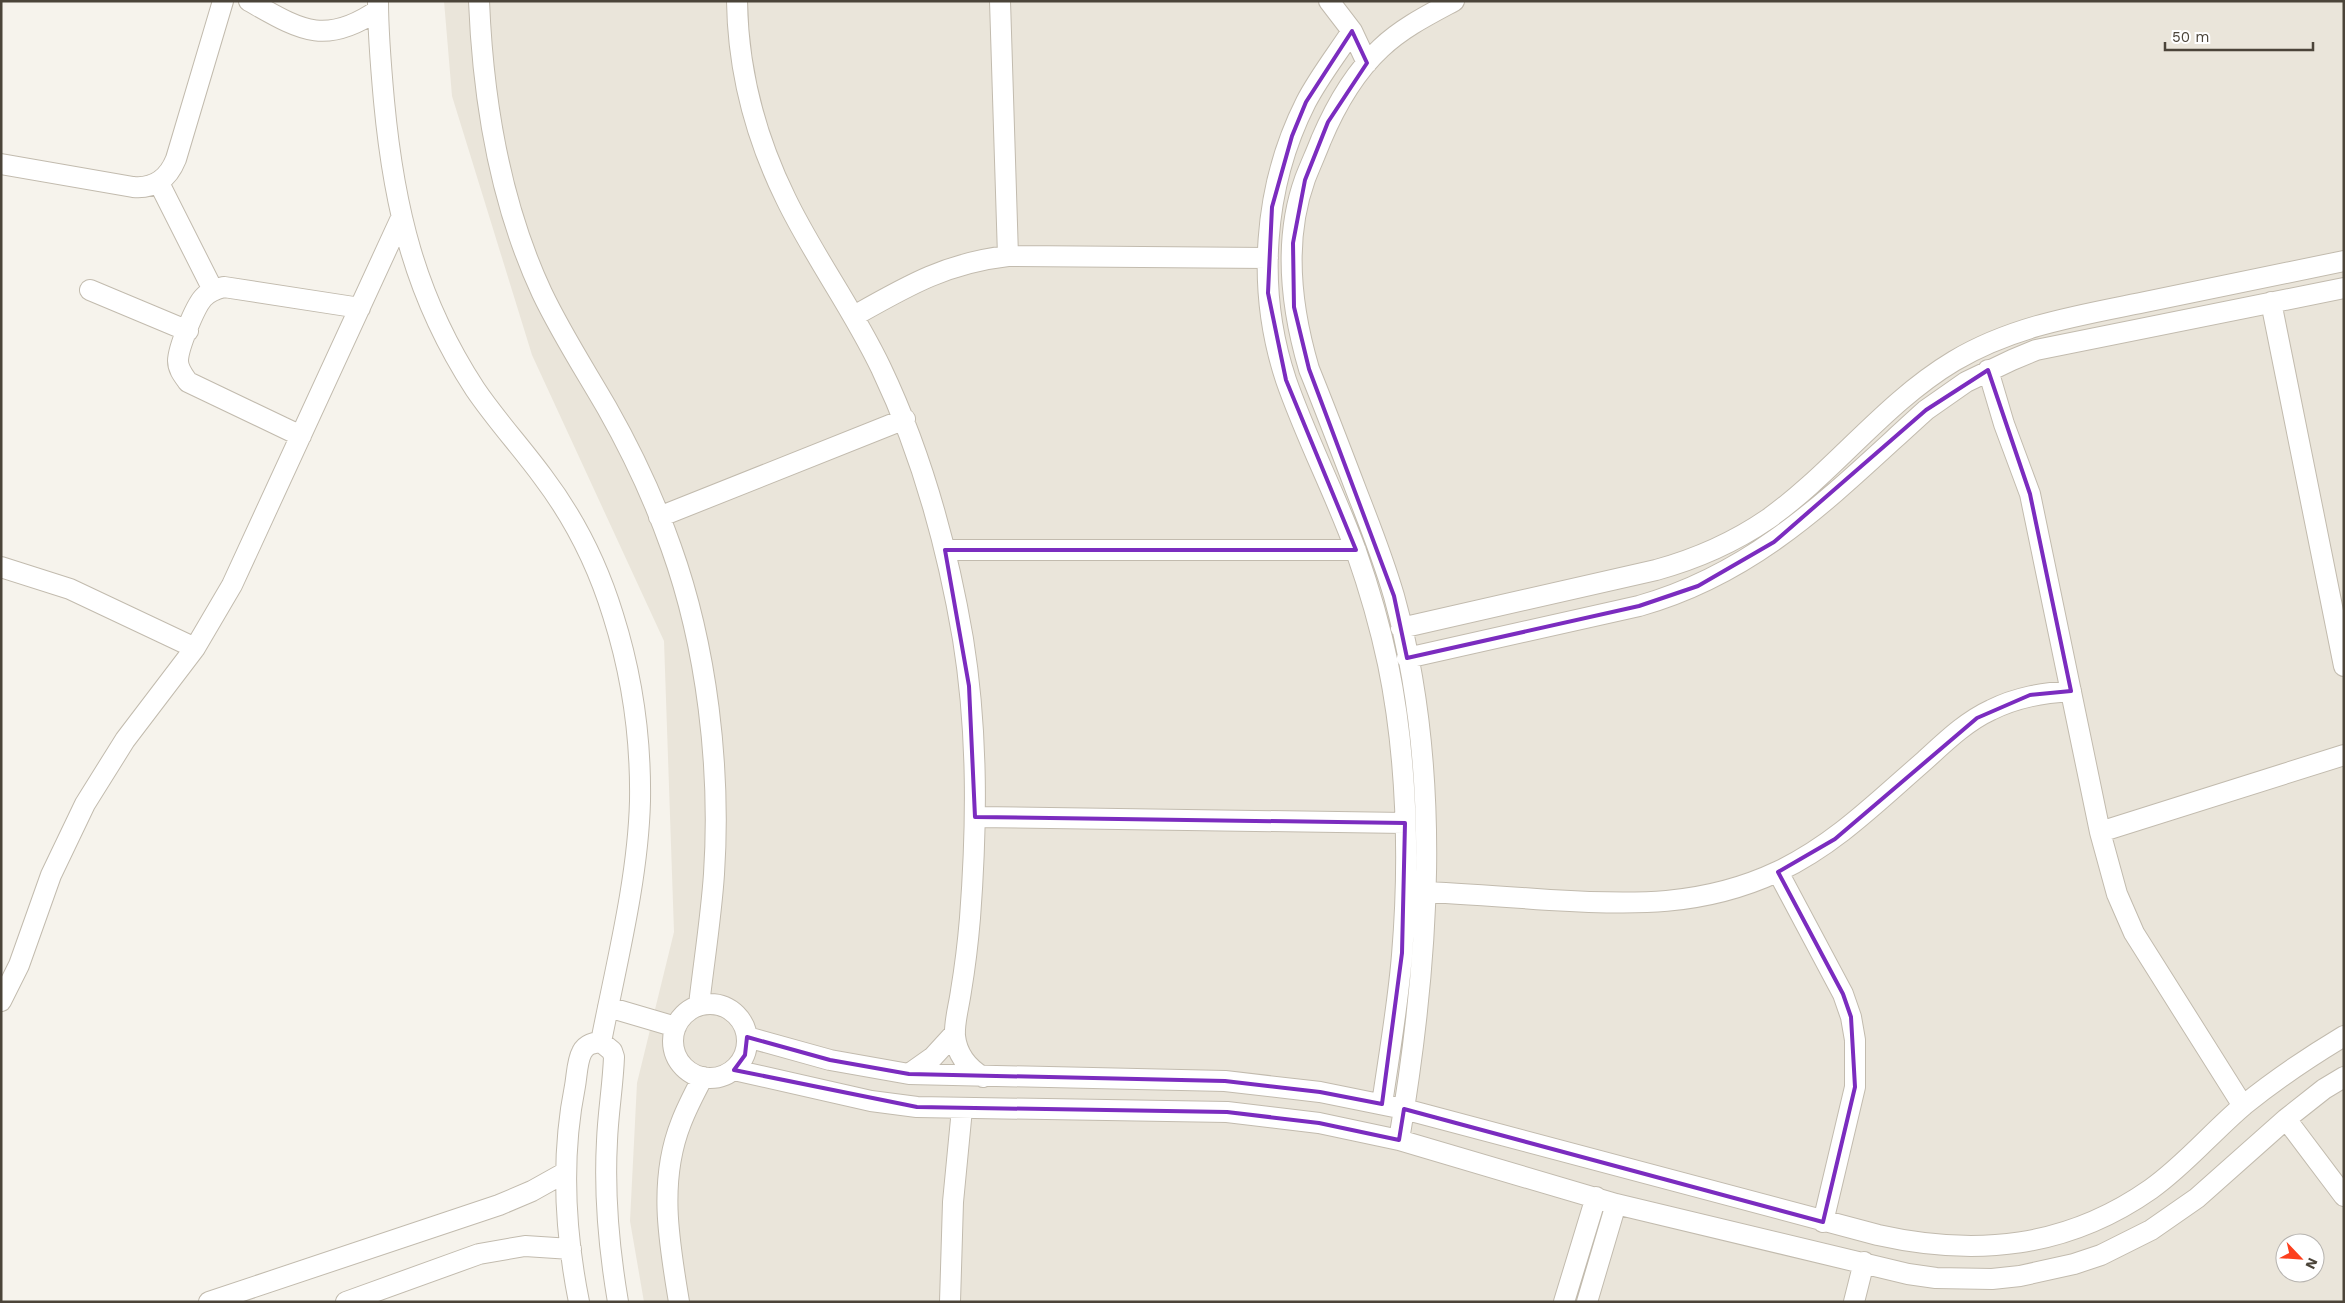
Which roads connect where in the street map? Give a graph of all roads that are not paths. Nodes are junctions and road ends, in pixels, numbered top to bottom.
1 (224, 1) edge
2 (249, 1) edge
3 (480, 1) edge
4 (737, 1) edge
5 (1000, 1) edge
6 (1329, 1) edge
7 (1454, 1) edge
8 (378, 6) edge
9 (1352, 32) junction
10 (1367, 63) junction
11 (1, 164) edge
12 (158, 183) junction
13 (401, 218) junction
14 (1008, 256) junction
15 (1268, 258) junction
16 (2344, 262) edge
17 (2344, 288) edge
18 (90, 290) dead end
19 (213, 290) junction
20 (2270, 302) junction
21 (360, 308) junction
22 (854, 316) junction
23 (188, 331) junction
24 (1988, 370) junction
25 (905, 419) junction
26 (301, 436) junction
27 (659, 517) junction
28 (945, 550) junction
29 (1356, 550) junction
30 (1, 567) edge
31 (1401, 628) junction
32 (195, 648) junction
33 (1408, 658) junction
34 (2344, 666) edge
35 (2071, 691) junction
36 (2344, 755) edge
37 (975, 818) junction
38 (1405, 823) junction
39 (2100, 832) junction
40 (1778, 872) junction
41 (1426, 892) junction
42 (1, 1001) edge
43 (700, 1005) junction
44 (608, 1007) junction
45 (676, 1026) junction
46 (955, 1033) junction
47 (747, 1036) junction
48 (2344, 1036) edge
49 (601, 1042) junction
50 (734, 1070) junction
51 (909, 1074) junction
52 (703, 1077) junction
53 (983, 1077) junction
54 (2344, 1077) edge
55 (1382, 1104) junction
56 (2243, 1106) junction
57 (962, 1109) junction
58 (1404, 1109) junction
59 (2286, 1120) junction
60 (1399, 1140) junction
61 (566, 1172) junction
62 (2344, 1196) edge
63 (1596, 1197) junction
64 (1616, 1204) junction
65 (1823, 1222) junction
66 (571, 1249) junction
67 (1864, 1262) junction
68 (209, 1302) edge
69 (346, 1302) edge
70 (579, 1302) edge
71 (618, 1302) edge
72 (679, 1302) edge
73 (950, 1302) edge
74 (1564, 1302) edge
75 (1587, 1302) edge
76 (1854, 1302) edge

1 - 12 street
2 - 8 street
3 - 27 street
4 - 22 street
5 - 14 street
6 - 9 street
7 - 10 street
8 - 13 street
9 - 10 street
9 - 15 street
10 - 31 street
11 - 12 street
12 - 19 street
13 - 21 street
13 - 44 street
14 - 15 street
14 - 22 street
15 - 29 street
16 - 31 street
17 - 20 street
18 - 23 street
19 - 21 street
19 - 23 street
20 - 24 street
20 - 34 street
21 - 26 street
22 - 25 street
23 - 26 street
24 - 33 street
24 - 35 street
25 - 27 street
25 - 28 street
26 - 32 street
27 - 43 street
28 - 29 street
28 - 37 street
29 - 38 street
30 - 32 street
31 - 33 street
32 - 42 street
33 - 41 street
35 - 39 street
35 - 40 street
36 - 39 street
37 - 38 street
37 - 46 street
38 - 55 street
39 - 56 street
40 - 41 street
40 - 65 street
41 - 58 street
43 - 45 street
43 - 47 street
44 - 45 street
44 - 49 street
45 - 52 street
46 - 51 street
46 - 53 street
47 - 50 street
47 - 51 street
48 - 56 street
49 - 61 street
49 - 71 street
50 - 52 street
50 - 57 street
51 - 53 street
52 - 72 street
53 - 55 street
54 - 59 street
55 - 58 street
56 - 65 street
57 - 60 street
57 - 73 street
58 - 60 street
58 - 65 street
59 - 62 street
59 - 67 street
60 - 63 street
61 - 66 street
61 - 68 street
63 - 64 street
63 - 74 street
64 - 67 street
64 - 75 street
66 - 69 street
66 - 70 street
67 - 76 street

